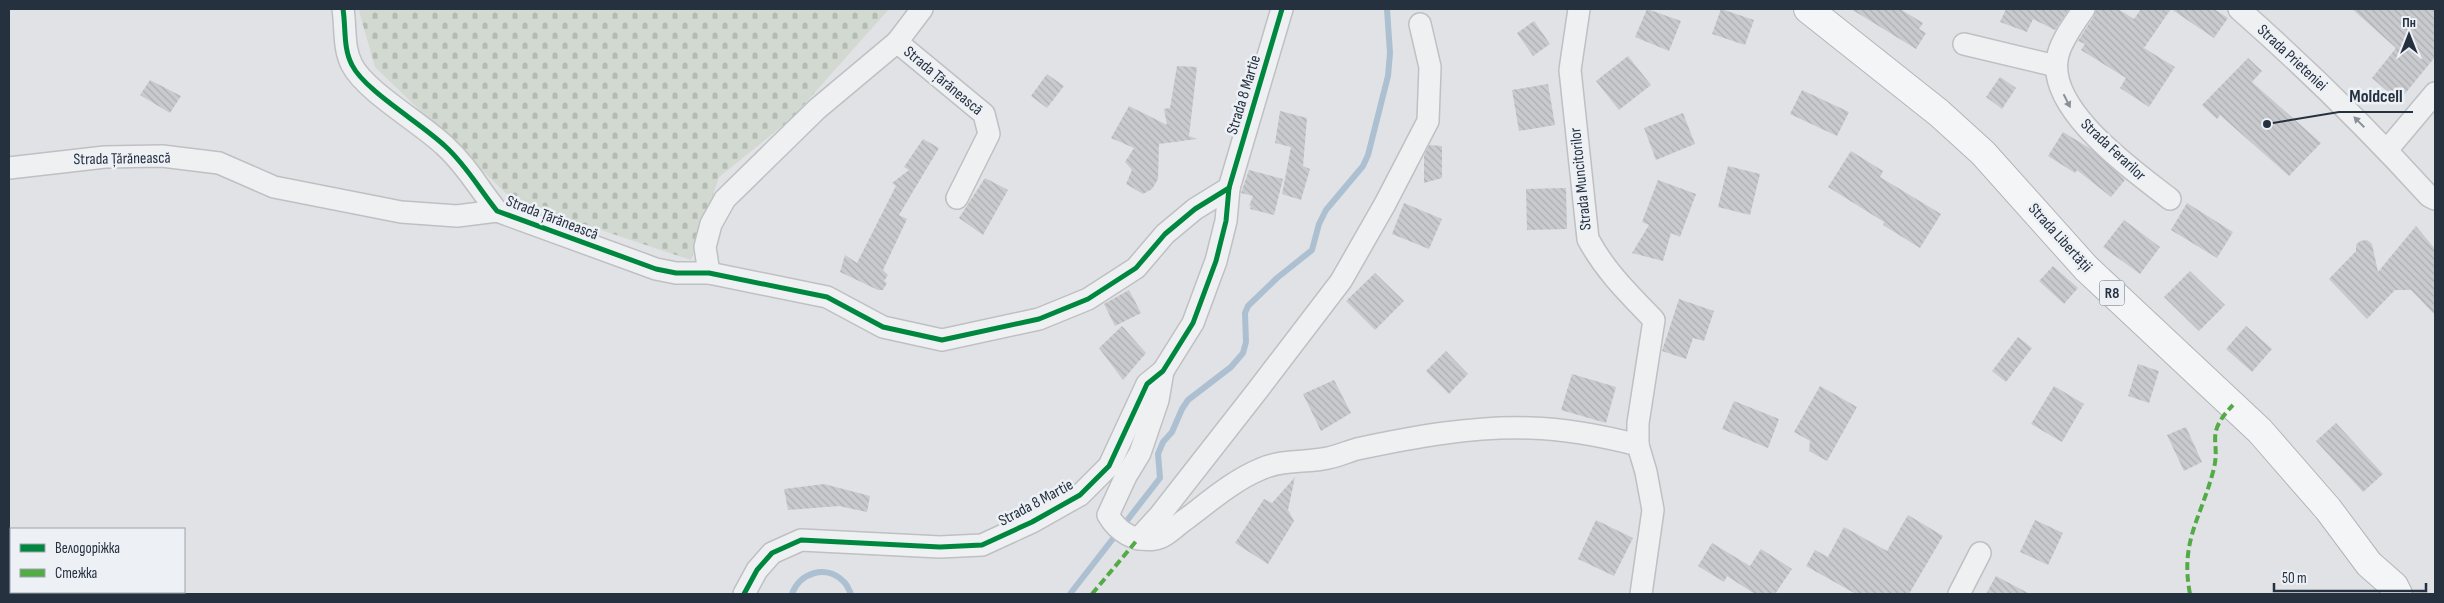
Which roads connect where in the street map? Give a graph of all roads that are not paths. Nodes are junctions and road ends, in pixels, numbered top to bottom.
1 (343, 9) edge
2 (922, 9) edge
3 (1282, 9) edge
4 (1579, 9) edge
5 (1808, 9) edge
6 (2084, 9) edge
7 (2239, 9) edge
8 (1420, 24) dead end
9 (897, 42) junction
10 (1964, 44) dead end
11 (2056, 66) junction
12 (2435, 93) edge
13 (2387, 150) junction
14 (9, 168) edge
15 (1229, 188) junction
16 (958, 198) dead end
17 (2170, 199) dead end
18 (2433, 200) edge
19 (497, 212) junction
20 (709, 273) junction
21 (1163, 370) junction
22 (1638, 445) junction
23 (1126, 532) junction
24 (1980, 553) dead end
25 (2399, 592) edge
26 (744, 594) edge
27 (1641, 594) edge
28 (1959, 594) edge

1 - 19 street, Strada Țărănească
2 - 9 street
3 - 15 street, Strada 8 Martie
4 - 22 street, Strada Muncitorilor
5 - 25 highway, Strada Libertății / R8
6 - 11 street
13 -> 7 street, Strada Prieteniei
8 - 23 street
9 - 16 street, Strada Țărănească
9 - 20 street, Strada Țărănească
10 - 11 street
11 -> 17 street, Strada Ferarilor
12 - 13 street
13 - 18 street, Strada Prieteniei
14 - 19 street, Strada Țărănească
15 - 20 street
15 - 21 street, Strada 8 Martie
19 - 20 street, Strada Țărănească
21 - 23 street, Strada 8 Martie
21 - 26 street, Strada 8 Martie
22 - 23 street
22 - 27 street, Strada Muncitorilor
24 - 28 street

